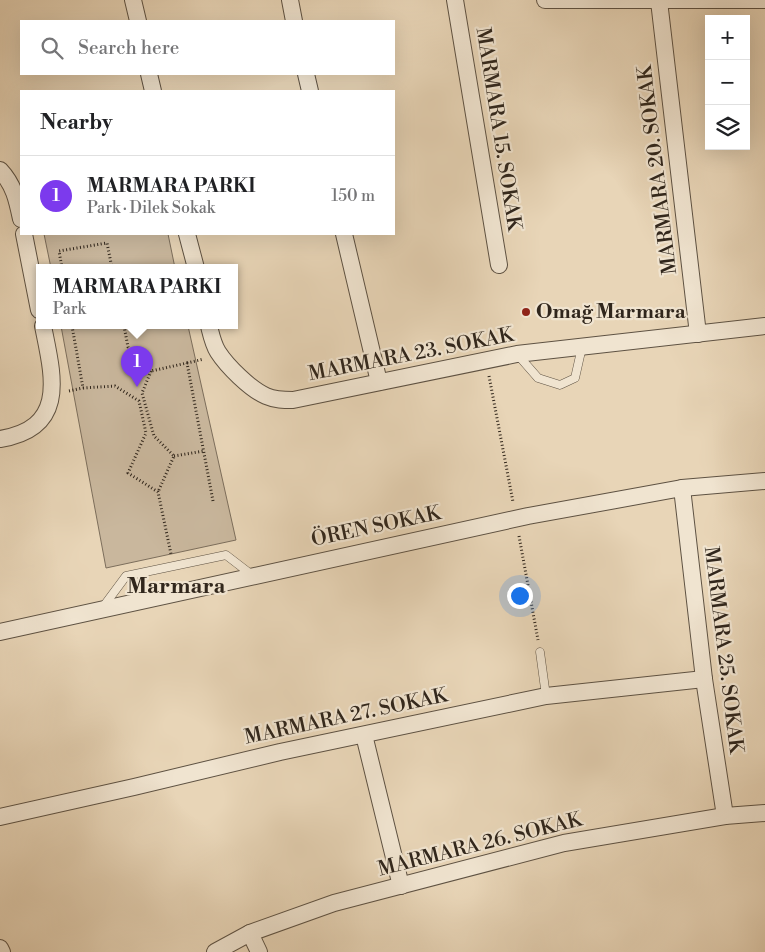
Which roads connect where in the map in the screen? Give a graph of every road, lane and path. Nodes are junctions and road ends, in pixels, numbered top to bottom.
1 (133, 0) edge
2 (290, 0) edge
3 (456, 0) edge
4 (545, 0) edge
5 (765, 0) edge
6 (659, 1) edge
7 (138, 20) edge
8 (294, 20) edge
9 (149, 75) edge
10 (306, 75) edge
11 (154, 90) edge
12 (310, 90) edge
13 (0, 170) edge
14 (20, 214) edge
15 (24, 235) edge
16 (187, 235) edge
17 (344, 235) edge
18 (61, 264) edge
19 (111, 264) edge
20 (195, 264) edge
21 (499, 265) dead end
22 (36, 291) edge
23 (765, 326) edge
24 (44, 329) edge
25 (73, 329) edge
26 (125, 329) edge
27 (210, 329) edge
28 (698, 334) junction
29 (582, 347) junction
30 (517, 354) junction
31 (151, 371) junction
32 (379, 382) junction
33 (0, 439) edge
34 (204, 451) junction
35 (174, 456) junction
36 (765, 481) edge
37 (682, 488) junction
38 (158, 492) junction
39 (213, 501) dead end
40 (168, 539) dead end
41 (252, 576) junction
42 (102, 608) junction
43 (0, 632) edge
44 (540, 652) dead end
45 (704, 678) junction
46 (546, 696) junction
47 (364, 735) junction
48 (765, 813) edge
49 (0, 816) edge
50 (725, 816) junction
51 (401, 886) junction
52 (250, 933) junction
53 (0, 948) edge
54 (2, 952) edge
55 (214, 952) edge
56 (258, 952) edge

1 - 7 street
2 - 8 street
3 - 21 street, MARMARA 15. SOKAK
4 - 6 street
5 - 6 street
6 - 28 street, MARMARA 20. SOKAK
9 - 11 street
10 - 12 street
13 - 14 street
15 - 22 street
16 - 20 street
17 - 32 street
18 - 19 path
23 - 28 street, MARMARA 23. SOKAK
24 - 33 street
25 - 38 path
26 - 31 path
27 - 32 street, MARMARA 23. SOKAK
28 - 29 street, MARMARA 23. SOKAK
29 - 30 street, MARMARA 23. SOKAK
29 - 30 lane
30 - 32 street, MARMARA 23. SOKAK
31 - 34 path
31 - 35 path
34 - 35 path
34 - 39 path
35 - 38 path
36 - 37 street, ÖREN SOKAK
37 - 41 street, ÖREN SOKAK
37 - 45 street, MARMARA 25. SOKAK
38 - 40 path
41 - 42 street, ÖREN SOKAK
41 - 42 lane
42 - 43 street, ÖREN SOKAK
44 - 46 lane
45 - 46 street, MARMARA 27. SOKAK
45 - 50 street, MARMARA 25. SOKAK
46 - 47 street, MARMARA 27. SOKAK
47 - 49 street, MARMARA 27. SOKAK
47 - 51 street
48 - 50 street, MARMARA 26. SOKAK
50 - 51 street, MARMARA 26. SOKAK
51 - 52 street, MARMARA 26. SOKAK
52 - 55 street, MARMARA 26. SOKAK
52 - 56 street
53 - 54 street

